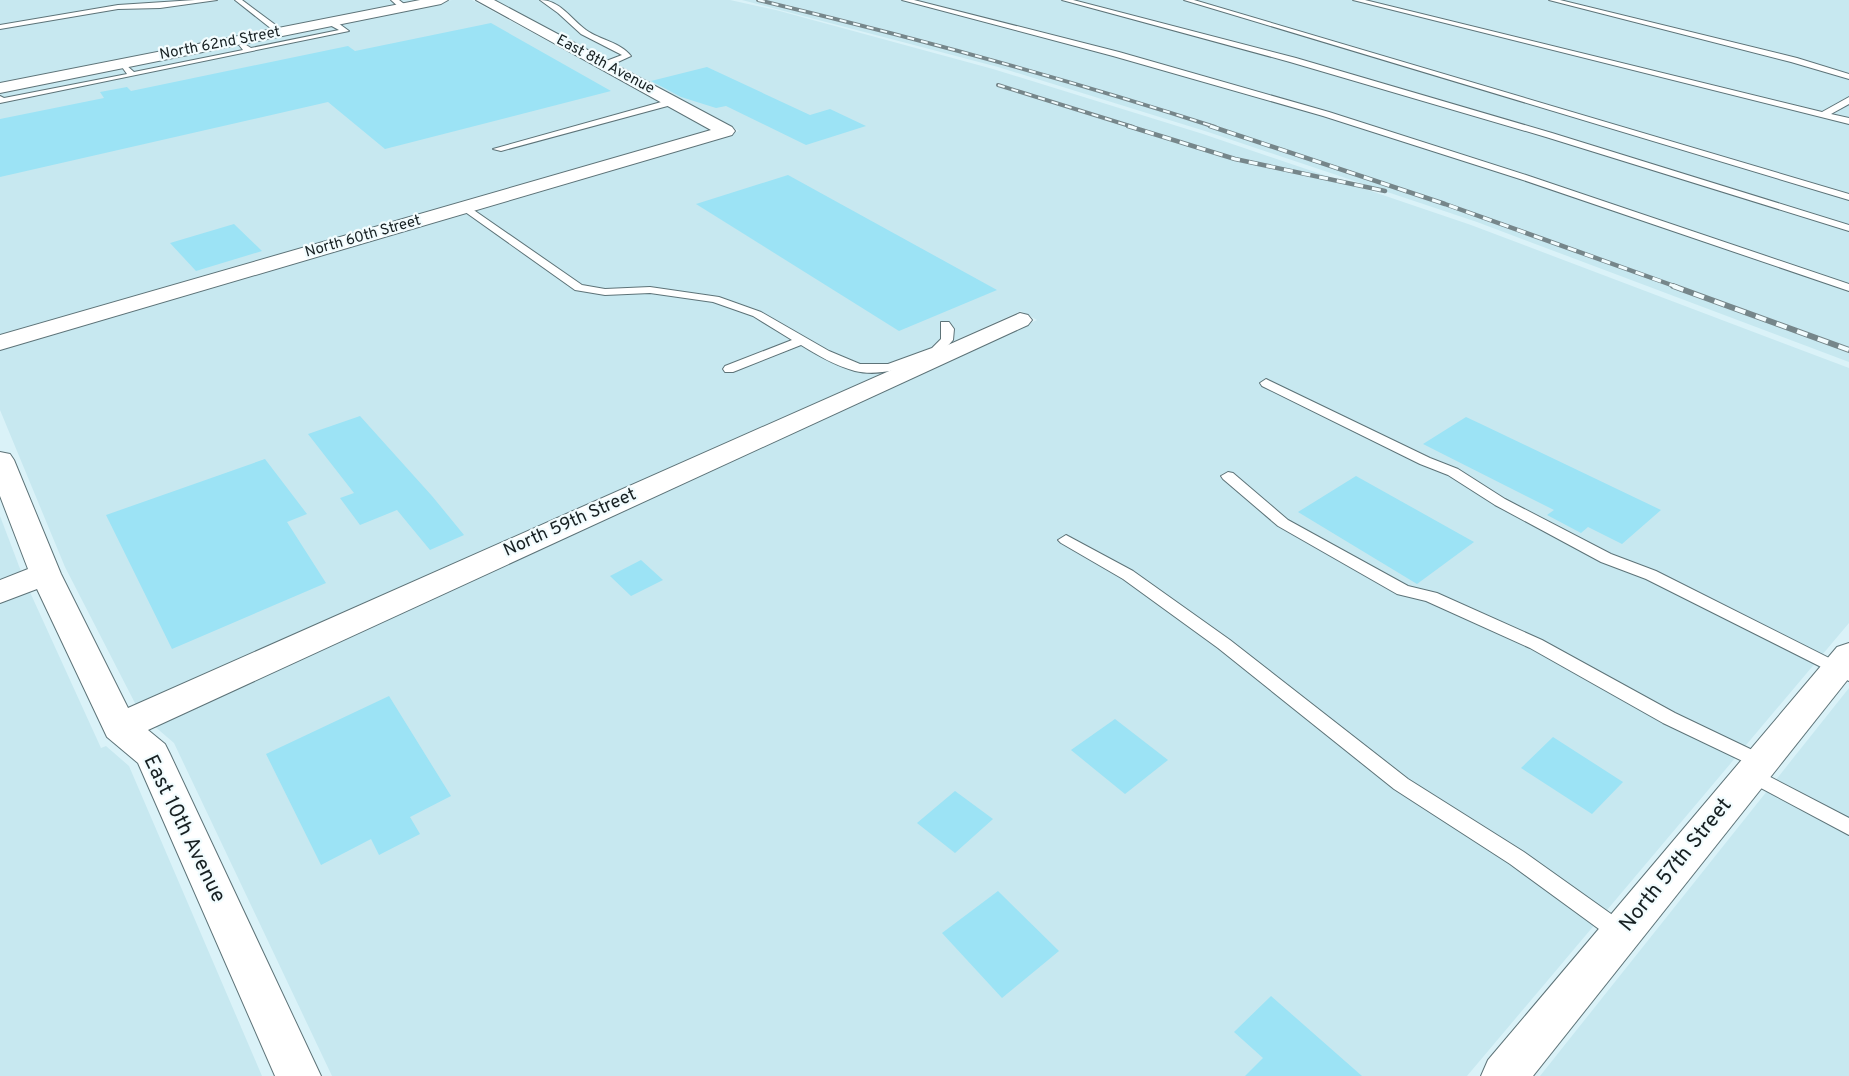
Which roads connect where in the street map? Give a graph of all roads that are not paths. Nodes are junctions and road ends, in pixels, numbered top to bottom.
1 (214, 0) edge
2 (238, 0) edge
3 (441, 0) edge
4 (483, 0) edge
5 (543, 0) edge
6 (905, 0) edge
7 (1065, 0) edge
8 (1187, 0) edge
9 (1356, 0) edge
10 (1552, 0) edge
11 (399, 4) edge
12 (331, 22) junction
13 (0, 27) edge
14 (281, 32) junction
15 (243, 46) junction
16 (604, 65) junction
17 (127, 69) junction
18 (1849, 77) edge
19 (0, 87) edge
20 (0, 99) edge
21 (1849, 100) edge
22 (672, 102) junction
23 (1825, 114) junction
24 (1849, 121) edge
25 (726, 131) joint
26 (498, 149) dead end
27 (1849, 197) edge
28 (465, 207) junction
29 (1849, 228) edge
30 (1849, 288) edge
31 (1020, 320) dead end
32 (945, 325) dead end
33 (802, 340) junction
34 (0, 343) edge
35 (729, 369) dead end
36 (1266, 383) dead end
37 (0, 460) edge
38 (1228, 476) dead end
39 (1066, 540) dead end
40 (45, 574) junction
41 (0, 592) edge
42 (1845, 666) edge
43 (120, 727) junction
44 (1756, 768) junction
45 (1849, 827) edge
46 (1621, 933) junction
47 (298, 1076) edge
48 (1503, 1076) edge

1 - 13 lane
2 - 14 lane
3 - 11 street, North 62nd Street
4 - 16 street, East 8th Avenue
5 - 16 lane
6 - 30 lane
7 - 29 lane
8 - 27 lane
9 - 23 lane
10 - 18 lane
11 - 12 street, North 62nd Street
12 - 14 street, North 62nd Street
12 - 15 lane
14 - 15 street, North 62nd Street
15 - 17 street, North 62nd Street
16 - 22 street, East 8th Avenue
17 - 19 street, North 62nd Street
17 - 20 lane
21 - 23 lane
22 - 25 street, East 8th Avenue
22 - 26 lane
23 - 24 lane
25 - 28 street, North 60th Street
28 - 33 lane
28 - 34 street, North 60th Street
31 - 43 street, North 59th Street
32 - 33 lane
33 - 35 lane
36 - 42 lane
37 - 40 street, East 10th Avenue
38 - 44 lane
39 - 46 lane
40 - 41 street
40 - 43 street, East 10th Avenue
42 - 44 street, North 57th Street
43 - 47 street, East 10th Avenue
44 - 45 lane
44 - 46 street, North 57th Street
46 - 48 street, North 57th Street

